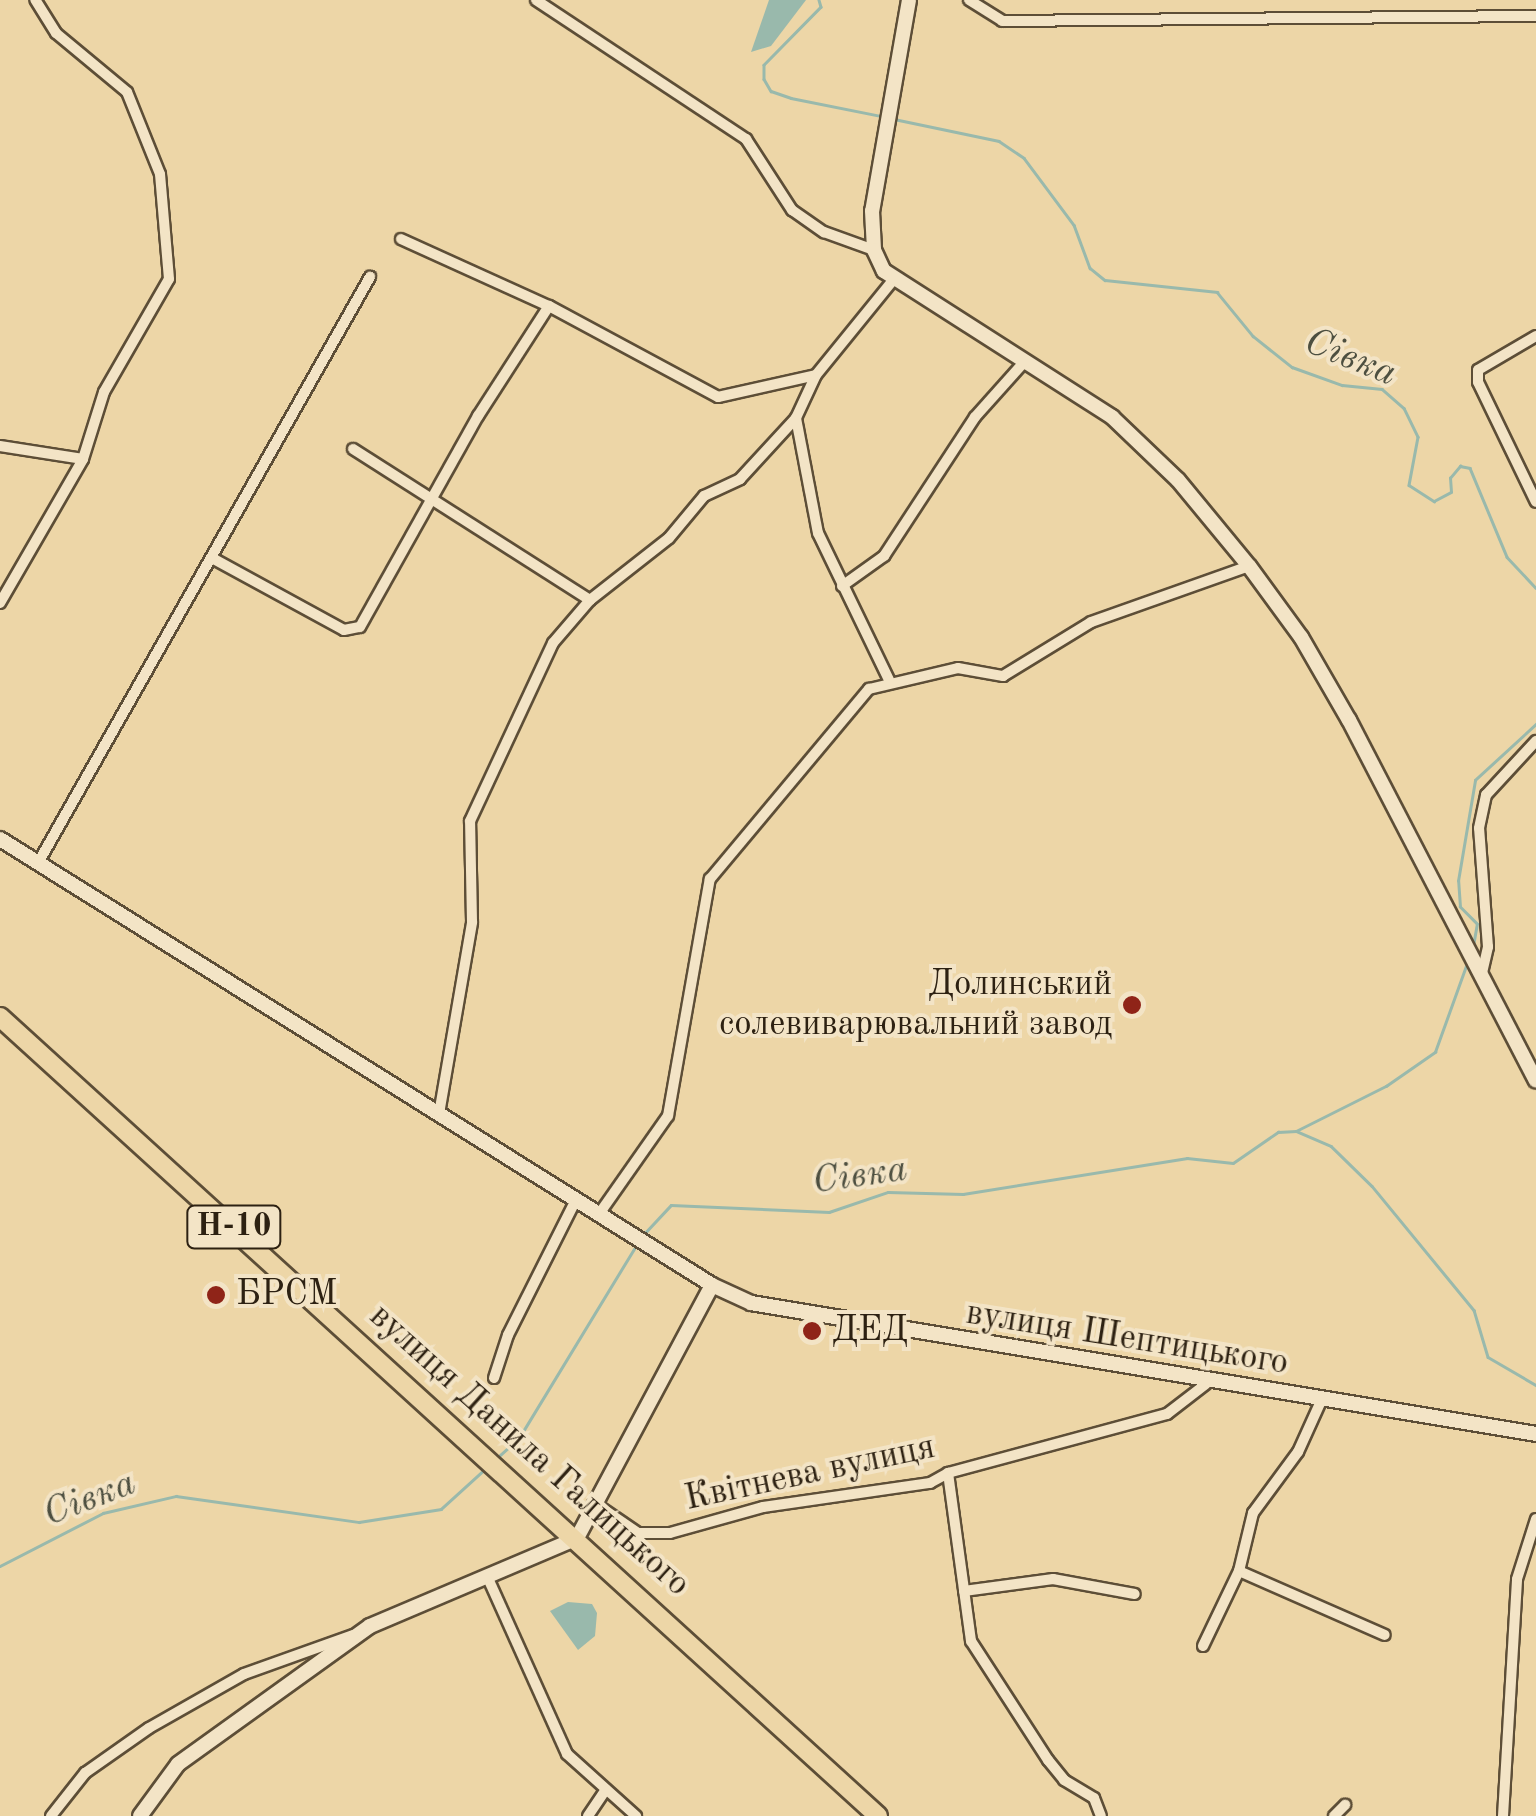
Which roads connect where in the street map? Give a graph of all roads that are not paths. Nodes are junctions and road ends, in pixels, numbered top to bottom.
1 (34, 0) edge
2 (536, 0) edge
3 (909, 0) edge
4 (969, 0) edge
5 (1536, 16) edge
6 (402, 239) dead end
7 (874, 250) junction
8 (370, 277) dead end
9 (894, 279) junction
10 (550, 306) junction
11 (1536, 336) edge
12 (1025, 361) junction
13 (816, 375) junction
14 (796, 418) junction
15 (0, 446) edge
16 (353, 449) dead end
17 (83, 459) junction
18 (431, 498) junction
19 (1536, 502) edge
20 (212, 558) junction
21 (1250, 566) junction
22 (842, 586) junction
23 (590, 600) junction
24 (0, 604) edge
25 (888, 680) junction
26 (1536, 741) edge
27 (0, 839) edge
28 (38, 863) junction
29 (1479, 977) junction
30 (0, 1017) edge
31 (1536, 1080) edge
32 (439, 1114) junction
33 (576, 1200) junction
34 (599, 1214) junction
35 (712, 1286) junction
36 (494, 1378) dead end
37 (1206, 1384) junction
38 (1321, 1401) junction
39 (1536, 1434) edge
40 (948, 1473) junction
41 (597, 1505) junction
42 (1536, 1519) edge
43 (577, 1538) junction
44 (1239, 1570) junction
45 (487, 1576) junction
46 (964, 1591) junction
47 (1135, 1594) dead end
48 (358, 1634) junction
49 (1385, 1635) dead end
50 (1203, 1646) dead end
51 (606, 1789) junction
52 (1345, 1804) dead end
53 (50, 1816) edge
54 (140, 1816) edge
55 (588, 1816) edge
56 (636, 1816) edge
57 (878, 1816) edge
58 (1101, 1816) edge
59 (1334, 1816) edge
60 (1503, 1816) edge

1 - 17 street
2 - 7 street
3 - 7 street
4 - 5 street
6 - 10 street
7 - 9 street
8 - 20 street
9 - 12 street
9 - 13 street
10 - 13 street
10 - 18 street
11 - 19 street
12 - 21 street
12 - 22 street
13 - 14 street
14 - 22 street
14 - 23 street
15 - 17 street
16 - 18 street
17 - 24 street
18 - 20 street
18 - 23 street
20 - 28 street
21 - 25 street
21 - 29 street
22 - 25 street
23 - 32 street
25 - 34 street
26 - 29 street
27 - 28 street, вулиця Шептицького
28 - 32 street, вулиця Шептицького
29 - 31 street
30 - 43 main road, вулиця Данила Галицького / Н-10
32 - 33 street, вулиця Шептицького
33 - 34 street, вулиця Шептицького
33 - 36 street
34 - 35 street, вулиця Шептицького
35 - 37 street, вулиця Шептицького
35 - 41 street
37 - 38 street, вулиця Шептицького
37 - 40 street, Квітнева вулиця
38 - 39 street, вулиця Шептицького
38 - 44 street
40 - 41 street, Квітнева вулиця
40 - 46 street
41 - 43 street
42 - 60 street
43 - 45 street
43 - 57 main road, вулиця Данила Галицького / Н-10
44 - 49 street
44 - 50 street
45 - 48 street
45 - 51 street
46 - 47 street
46 - 58 street
48 - 53 street
48 - 54 street
51 - 55 street
51 - 56 street
52 - 59 street

